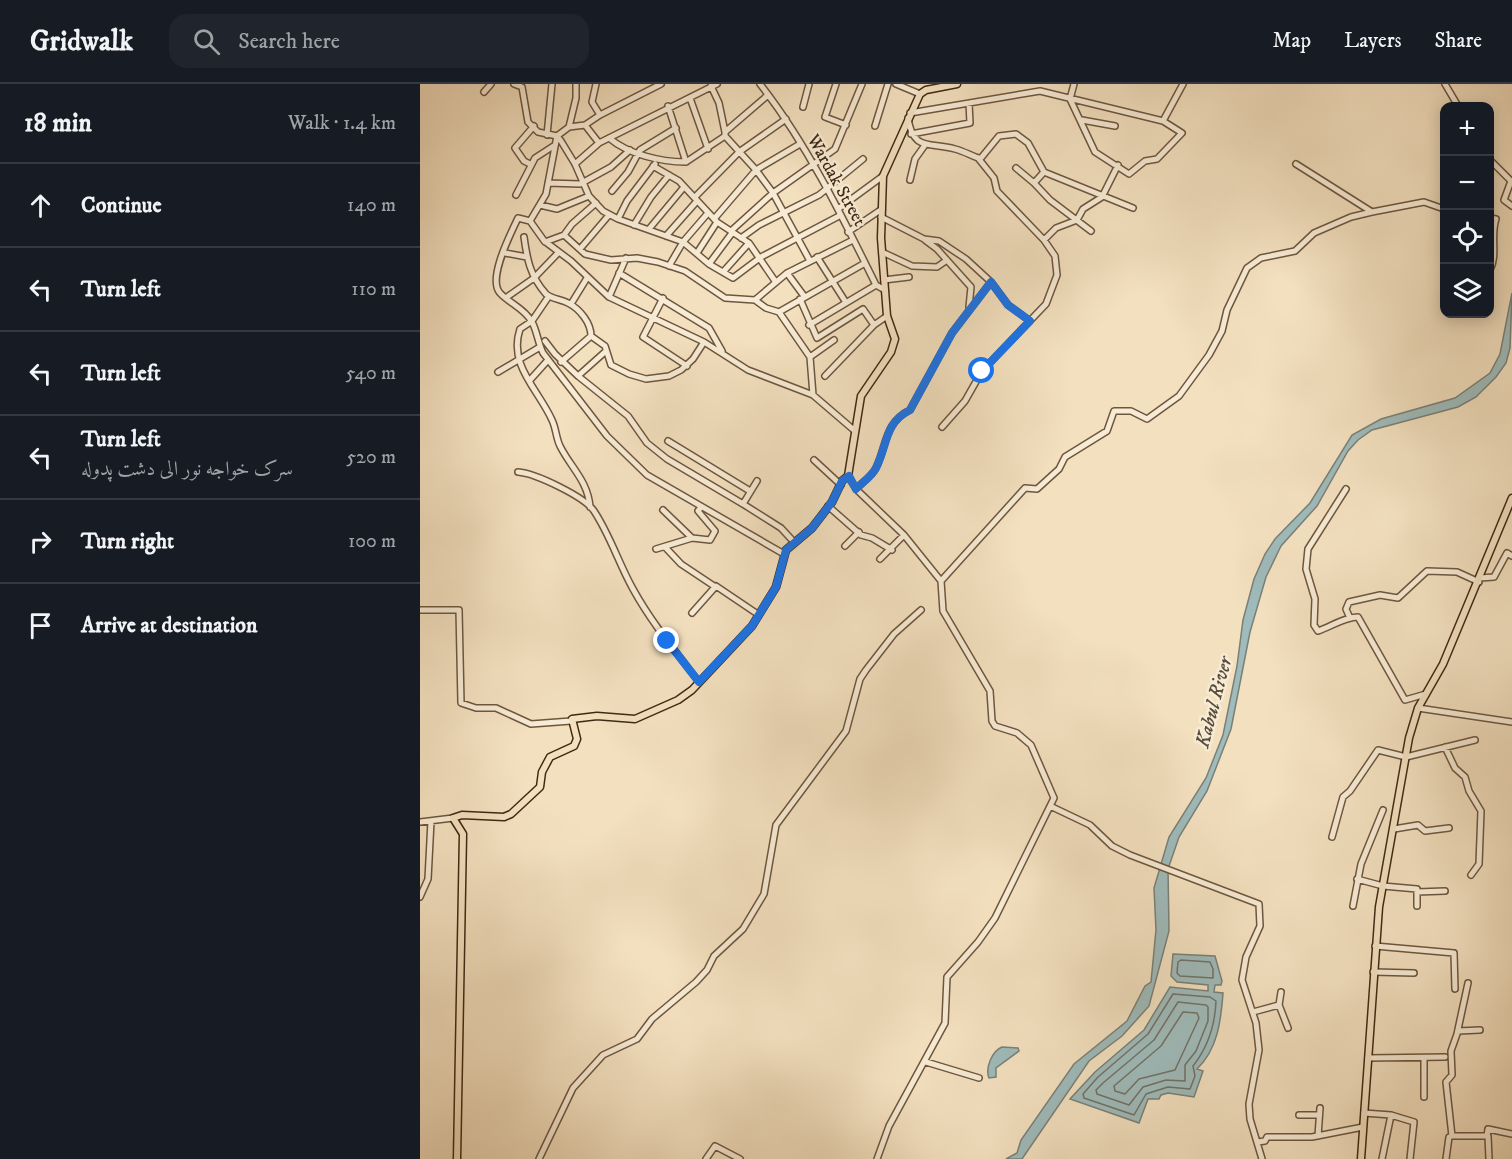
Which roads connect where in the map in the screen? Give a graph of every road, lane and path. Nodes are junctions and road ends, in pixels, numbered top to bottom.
1 (491, 84) edge
2 (514, 84) edge
3 (552, 84) edge
4 (576, 84) edge
5 (596, 84) edge
6 (662, 84) edge
7 (760, 84) edge
8 (809, 84) edge
9 (836, 84) edge
10 (862, 84) edge
11 (888, 84) edge
12 (896, 84) edge
13 (957, 84) edge
14 (1026, 84) edge
15 (1043, 84) edge
16 (1074, 84) edge
17 (1174, 84) edge
18 (1445, 84) edge
19 (714, 85) edge
20 (1183, 85) edge
21 (523, 86) edge
22 (925, 90) edge
23 (1041, 91) junction
24 (484, 92) dead end
25 (1027, 92) junction
26 (768, 95) junction
27 (690, 98) junction
28 (1070, 99) junction
29 (1456, 102) edge
30 (969, 103) junction
31 (668, 106) junction
32 (803, 107) dead end
33 (600, 115) junction
34 (909, 115) junction
35 (786, 119) junction
36 (1082, 120) junction
37 (1163, 121) junction
38 (846, 125) junction
39 (534, 126) junction
40 (585, 126) junction
41 (875, 126) dead end
42 (1115, 126) dead end
43 (569, 127) junction
44 (676, 128) junction
45 (725, 134) junction
46 (911, 134) junction
47 (548, 135) junction
48 (557, 136) junction
49 (609, 138) junction
50 (599, 143) junction
51 (800, 144) junction
52 (555, 145) junction
53 (924, 145) junction
54 (708, 149) junction
55 (630, 150) junction
56 (739, 152) junction
57 (639, 154) junction
58 (659, 158) junction
59 (978, 158) junction
60 (864, 159) dead end
61 (686, 162) junction
62 (530, 164) junction
63 (575, 164) junction
64 (1296, 164) dead end
65 (1494, 164) edge
66 (1118, 165) junction
67 (653, 166) junction
68 (812, 166) junction
69 (1016, 168) dead end
70 (756, 171) junction
71 (1044, 172) junction
72 (669, 175) junction
73 (883, 176) junction
74 (910, 180) dead end
75 (584, 182) junction
76 (548, 183) junction
77 (1034, 183) junction
78 (684, 187) junction
79 (826, 188) junction
80 (612, 191) dead end
81 (772, 193) junction
82 (516, 195) dead end
83 (589, 196) junction
84 (1102, 197) junction
85 (696, 199) junction
86 (596, 203) junction
87 (540, 205) junction
88 (1512, 206) edge
89 (1133, 208) dead end
90 (1440, 208) edge
91 (882, 209) junction
92 (839, 212) junction
93 (1372, 212) junction
94 (708, 213) junction
95 (784, 214) junction
96 (609, 215) junction
97 (881, 217) junction
98 (618, 219) junction
99 (530, 220) junction
100 (716, 220) junction
101 (1077, 220) junction
102 (634, 225) junction
103 (648, 230) junction
104 (1091, 231) dead end
105 (731, 232) junction
106 (848, 232) junction
107 (564, 235) junction
108 (666, 236) junction
109 (524, 237) dead end
110 (796, 237) junction
111 (741, 238) junction
112 (924, 239) junction
113 (853, 240) junction
114 (1044, 240) junction
115 (683, 242) junction
116 (547, 243) junction
117 (749, 243) junction
118 (580, 249) junction
119 (882, 252) junction
120 (505, 253) junction
121 (558, 253) junction
122 (697, 253) junction
123 (527, 257) junction
124 (761, 257) junction
125 (817, 257) junction
126 (626, 258) junction
127 (947, 260) junction
128 (810, 261) junction
129 (865, 262) junction
130 (709, 264) junction
131 (669, 266) junction
132 (724, 271) junction
133 (619, 273) junction
134 (787, 273) junction
135 (909, 277) dead end
136 (534, 278) junction
137 (587, 278) junction
138 (775, 280) junction
139 (831, 280) junction
140 (884, 280) junction
141 (991, 282) junction
142 (876, 285) junction
143 (885, 290) junction
144 (549, 296) junction
145 (507, 297) junction
146 (609, 297) junction
147 (802, 297) junction
148 (663, 298) junction
149 (755, 300) junction
150 (845, 301) junction
151 (571, 304) junction
152 (969, 309) junction
153 (779, 312) junction
154 (887, 316) junction
155 (653, 317) junction
156 (532, 321) junction
157 (1030, 321) junction
158 (809, 325) junction
159 (874, 325) junction
160 (591, 336) junction
161 (834, 340) dead end
162 (545, 341) dead end
163 (704, 342) junction
164 (540, 347) junction
165 (606, 351) junction
166 (723, 352) junction
167 (810, 357) junction
168 (548, 360) junction
169 (562, 360) junction
170 (518, 361) junction
171 (687, 366) junction
172 (555, 367) junction
173 (498, 372) dead end
174 (578, 376) junction
175 (825, 376) dead end
176 (530, 380) junction
177 (813, 395) junction
178 (942, 427) dead end
179 (855, 431) junction
180 (668, 441) dead end
181 (814, 460) dead end
182 (518, 472) dead end
183 (849, 476) junction
184 (757, 481) dead end
185 (841, 485) junction
186 (856, 489) junction
187 (1346, 489) dead end
188 (750, 491) junction
189 (1512, 498) edge
190 (743, 504) junction
191 (828, 506) junction
192 (1510, 506) edge
193 (590, 507) junction
194 (701, 507) junction
195 (663, 510) dead end
196 (859, 532) junction
197 (904, 535) junction
198 (692, 538) junction
199 (793, 541) junction
200 (845, 546) dead end
201 (664, 547) junction
202 (656, 549) dead end
203 (892, 550) junction
204 (784, 554) junction
205 (1512, 556) edge
206 (880, 559) dead end
207 (1479, 580) junction
208 (941, 581) junction
209 (714, 586) junction
210 (420, 610) edge
211 (921, 610) dead end
212 (692, 613) dead end
213 (759, 615) junction
214 (1349, 616) junction
215 (699, 682) junction
216 (1426, 694) junction
217 (1418, 708) junction
218 (571, 721) junction
219 (1512, 722) edge
220 (1475, 740) dead end
221 (1445, 747) junction
222 (1406, 758) junction
223 (1050, 806) junction
224 (1383, 810) dead end
225 (453, 818) junction
226 (431, 821) junction
227 (420, 822) edge
228 (1449, 828) dead end
229 (1394, 829) junction
230 (1332, 837) dead end
231 (1471, 875) dead end
232 (1357, 879) junction
233 (1383, 886) junction
234 (1445, 891) dead end
235 (1417, 892) junction
236 (420, 897) edge
237 (1353, 906) dead end
238 (1417, 906) dead end
239 (1376, 946) junction
240 (1373, 972) junction
241 (1414, 973) dead end
242 (1468, 983) dead end
243 (1455, 989) dead end
244 (1281, 992) dead end
245 (1280, 1005) junction
246 (1253, 1012) junction
247 (1288, 1028) dead end
248 (1480, 1030) dead end
249 (1458, 1031) junction
250 (1368, 1058) junction
251 (1424, 1058) junction
252 (1445, 1058) dead end
253 (926, 1062) junction
254 (979, 1078) dead end
255 (1424, 1097) dead end
256 (1364, 1113) junction
257 (1299, 1115) dead end
258 (1390, 1115) junction
259 (1363, 1127) junction
260 (1512, 1134) edge
261 (1318, 1136) junction
262 (1452, 1136) junction
263 (1488, 1136) junction
264 (1258, 1142) junction
265 (455, 1159) edge
266 (539, 1159) edge
267 (706, 1159) edge
268 (740, 1159) edge
269 (877, 1159) edge
270 (1262, 1159) edge
271 (1361, 1159) edge
272 (1382, 1159) edge
273 (1410, 1159) edge
274 (1446, 1159) edge
275 (1489, 1159) edge

1 - 24 street
2 - 21 street
3 - 47 street
4 - 43 street
5 - 33 street
6 - 33 street
7 - 26 street, Wardak Street
8 - 32 street
9 - 38 street
10 - 38 street
11 - 41 street
12 - 22 street
13 - 22 main road
14 - 25 street
15 - 23 street
16 - 28 street
17 - 20 street
18 - 29 street
19 - 27 street
19 - 45 street
20 - 37 street
21 - 39 street
22 - 34 main road
23 - 25 street
23 - 28 street
25 - 30 street
26 - 35 street, Wardak Street
26 - 45 street
27 - 31 street
27 - 54 street
28 - 36 street
28 - 37 street
30 - 34 street
30 - 46 street
31 - 44 street
31 - 49 street
33 - 40 street
34 - 46 street
34 - 73 main road
35 - 51 street, Wardak Street
35 - 56 street
36 - 42 street
36 - 66 street
37 - 66 street
38 - 68 street
39 - 47 street
39 - 62 street
40 - 43 street
40 - 50 street
43 - 48 street
44 - 57 street
44 - 61 street
45 - 54 street
45 - 56 street
46 - 53 street
47 - 48 street
48 - 52 street
48 - 63 street
49 - 50 street
49 - 55 street
50 - 63 street
51 - 68 street, Wardak Street
51 - 70 street
52 - 62 street
52 - 76 street
53 - 59 street
53 - 74 street
54 - 61 street
55 - 57 street
55 - 75 street
56 - 70 street
56 - 85 street
57 - 58 street
57 - 80 street
58 - 61 street
58 - 67 street
59 - 71 street
59 - 114 street
60 - 79 street
62 - 82 street
63 - 75 street
64 - 93 street
65 - 88 street
66 - 84 street
67 - 72 street
67 - 98 street
68 - 79 street, Wardak Street
68 - 81 street
69 - 77 street
70 - 81 street
70 - 100 street
71 - 77 street
71 - 84 street
72 - 78 street
72 - 102 street
73 - 91 main road
73 - 92 street
75 - 76 street
75 - 83 street
76 - 87 street
77 - 101 street
78 - 85 street
78 - 103 street
79 - 92 street, Wardak Street
79 - 95 street
81 - 95 street
81 - 105 street
83 - 86 street
83 - 87 street
84 - 89 street
84 - 101 street
85 - 94 street
85 - 108 street
86 - 96 street
86 - 107 street
87 - 99 street
90 - 93 street
91 - 97 main road
91 - 106 street
92 - 106 street, Wardak Street
92 - 110 street
93 - 208 street
94 - 100 street
94 - 115 street
95 - 110 street
95 - 111 street
96 - 98 street
96 - 118 street
97 - 112 street
97 - 119 main road
98 - 102 street
99 - 116 street
99 - 120 street
100 - 105 street
100 - 122 street
101 - 104 street
101 - 114 street
102 - 103 street
103 - 108 street
105 - 111 street
105 - 130 street
106 - 113 street, Wardak Street
107 - 116 street
107 - 118 street
108 - 115 street
109 - 123 street
110 - 124 street
110 - 128 street
111 - 117 street
112 - 127 street
112 - 141 street
113 - 125 street
113 - 129 street, Wardak Street
114 - 157 street
115 - 122 street
115 - 131 street
116 - 121 street
117 - 124 street
117 - 132 street
118 - 126 street
119 - 127 street
119 - 140 main road
120 - 123 street
120 - 145 street
121 - 136 street
121 - 137 street
122 - 130 street
123 - 136 street
124 - 132 street
124 - 138 street
125 - 128 street
125 - 139 street
126 - 131 street
126 - 133 street
127 - 152 street
128 - 134 street
129 - 139 street
129 - 142 street, Wardak Street
130 - 132 street
131 - 149 street
133 - 146 street
133 - 148 street
134 - 138 street
134 - 147 street
135 - 140 street
136 - 144 street
136 - 145 street
137 - 146 street
137 - 151 street
138 - 149 street
139 - 147 street
139 - 150 street
140 - 143 main road
141 - 152 street
141 - 157 street
142 - 143 street
142 - 150 street
143 - 154 main road
144 - 151 street
144 - 156 street
145 - 156 street
146 - 155 street
147 - 153 street
147 - 158 street
148 - 155 street
148 - 166 street
149 - 153 street
150 - 158 street
151 - 160 street
152 - 186 street
153 - 167 street
154 - 159 street
154 - 179 main road
155 - 163 street
155 - 171 street
156 - 164 street
156 - 170 street
157 - 178 street
158 - 159 street
159 - 175 street
160 - 165 street
160 - 169 street
161 - 167 street
162 - 169 street
163 - 166 street
163 - 171 street
164 - 168 street
164 - 170 street
165 - 171 street
165 - 174 street
166 - 177 street
167 - 177 street
168 - 172 street
168 - 176 street
169 - 172 street
169 - 174 street
170 - 173 street
170 - 176 street
172 - 194 street
174 - 190 street
176 - 193 street
177 - 179 street
179 - 183 main road
180 - 188 street
181 - 185 street
182 - 193 street
183 - 185 main road
183 - 186 street
184 - 188 street
185 - 191 main road
186 - 197 street
187 - 214 street
188 - 190 street
189 - 192 main road
190 - 199 street
191 - 196 street
191 - 199 main road
192 - 207 main road
193 - 215 street
194 - 198 street
194 - 204 street
195 - 198 street
196 - 200 street
196 - 203 street
197 - 203 street
197 - 208 street
198 - 201 street
199 - 204 main road
201 - 202 street
201 - 209 street
203 - 206 street
204 - 213 main road
205 - 207 street
207 - 214 street
207 - 216 main road
208 - 223 street
209 - 212 street
209 - 213 street
210 - 218 street
211 - 266 street
213 - 215 main road
214 - 216 street
215 - 218 main road
216 - 217 main road
217 - 219 street
217 - 222 main road
218 - 225 main road
220 - 221 street
221 - 222 street
221 - 231 street
222 - 229 main road
222 - 230 street
223 - 246 street
223 - 253 street
224 - 232 street
225 - 226 street
225 - 265 main road
226 - 227 street
226 - 236 street
228 - 229 street
229 - 233 main road
232 - 233 street
232 - 237 street
233 - 235 street
233 - 239 main road
234 - 235 street
235 - 238 street
239 - 240 main road
239 - 243 street
240 - 241 street
240 - 250 main road
242 - 249 street
244 - 245 street
245 - 246 street
245 - 247 street
246 - 264 street
248 - 249 street
249 - 262 street
250 - 251 street
250 - 256 main road
251 - 252 street
251 - 255 street
253 - 254 street
253 - 269 street
256 - 258 street
256 - 259 main road
257 - 261 street
258 - 272 street
258 - 273 street
259 - 261 street
259 - 271 main road
260 - 263 street
261 - 264 street
262 - 263 street
262 - 274 street
263 - 275 street
264 - 270 street
267 - 268 street

